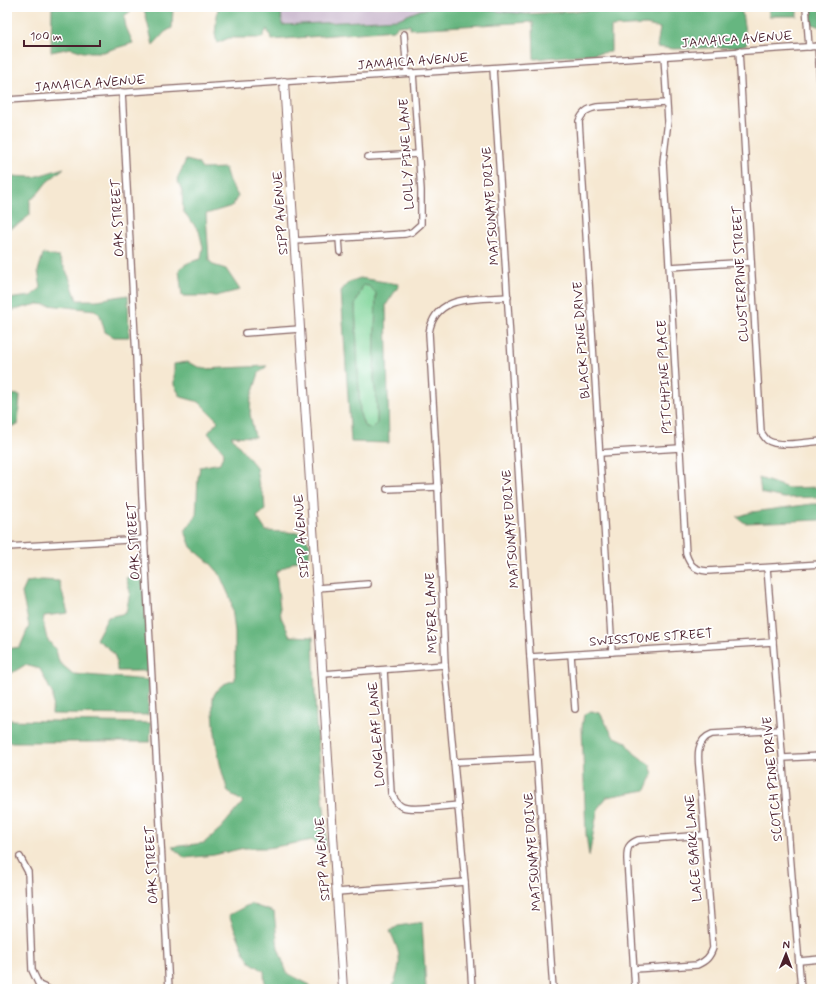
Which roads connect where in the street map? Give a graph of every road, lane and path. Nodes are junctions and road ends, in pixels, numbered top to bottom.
1 (806, 7) edge
2 (404, 34) dead end
3 (809, 46) junction
4 (819, 46) edge
5 (739, 51) junction
6 (664, 56) junction
7 (493, 68) junction
8 (407, 73) junction
9 (413, 73) junction
10 (284, 82) junction
11 (122, 92) junction
12 (7, 96) edge
13 (821, 99) edge
14 (7, 100) edge
15 (666, 104) junction
16 (418, 154) junction
17 (368, 157) dead end
18 (339, 238) junction
19 (294, 241) junction
20 (340, 252) dead end
21 (751, 262) junction
22 (670, 267) junction
23 (508, 297) junction
24 (300, 329) junction
25 (245, 333) dead end
26 (821, 441) edge
27 (680, 448) junction
28 (600, 453) junction
29 (438, 487) junction
30 (387, 490) dead end
31 (145, 539) junction
32 (7, 547) edge
33 (821, 564) edge
34 (767, 568) junction
35 (368, 584) dead end
36 (317, 588) junction
37 (773, 642) junction
38 (612, 652) junction
39 (571, 654) junction
40 (530, 657) junction
41 (445, 665) junction
42 (384, 670) junction
43 (323, 674) junction
44 (574, 709) dead end
45 (780, 730) junction
46 (821, 756) edge
47 (537, 758) junction
48 (783, 758) junction
49 (454, 762) junction
50 (458, 805) junction
51 (704, 835) junction
52 (20, 857) dead end
53 (465, 882) junction
54 (337, 892) junction
55 (821, 959) edge
56 (799, 961) junction
57 (634, 969) junction
58 (48, 989) edge
59 (169, 989) edge
60 (343, 989) edge
61 (472, 989) edge
62 (553, 989) edge
63 (635, 989) edge
64 (801, 989) edge

1 - 3 street
2 - 8 street
3 - 4 street, JAMAICA AVENUE
3 - 5 street, JAMAICA AVENUE
4 - 13 street
5 - 6 street, JAMAICA AVENUE
5 - 21 street, CLUSTERPINE STREET
6 - 7 street, JAMAICA AVENUE
6 - 15 street, PITCHPINE PLACE
7 - 9 street, JAMAICA AVENUE
7 - 23 street, MATSUNAYE DRIVE
8 - 9 street, JAMAICA AVENUE
8 - 10 street, JAMAICA AVENUE
9 - 16 street, LOLLY PINE LANE
10 - 11 street, JAMAICA AVENUE
10 - 19 street, SIPP AVENUE
11 - 14 street, JAMAICA AVENUE
11 - 31 street, OAK STREET
12 - 14 street
15 - 22 street, PITCHPINE PLACE
15 - 28 street, BLACK PINE DRIVE
16 - 17 street
16 - 18 street, LOLLY PINE LANE
18 - 19 street, LOLLY PINE LANE
18 - 20 street
19 - 24 street, SIPP AVENUE
21 - 22 street
21 - 26 street, CLUSTERPINE STREET
22 - 27 street, PITCHPINE PLACE
23 - 29 street, MEYER LANE
23 - 40 street, MATSUNAYE DRIVE
24 - 25 street
24 - 36 street, SIPP AVENUE
27 - 28 street
27 - 34 street, PITCHPINE PLACE
28 - 38 street, BLACK PINE DRIVE
29 - 30 street
29 - 41 street, MEYER LANE
31 - 32 street
31 - 59 street, OAK STREET
33 - 34 street, PITCHPINE PLACE
34 - 37 street, SCOTCH PINE DRIVE
35 - 36 street
36 - 43 street, SIPP AVENUE
37 - 38 street, SWISSTONE STREET
37 - 45 street, SCOTCH PINE DRIVE
38 - 39 street, SWISSTONE STREET
39 - 40 street, SWISSTONE STREET
39 - 44 street
40 - 47 street, MATSUNAYE DRIVE
41 - 42 street
41 - 49 street, MEYER LANE
42 - 43 street
42 - 50 street, LONGLEAF LANE
43 - 54 street, SIPP AVENUE
45 - 48 street, SCOTCH PINE DRIVE
45 - 51 street, LACE BARK LANE
46 - 48 street
47 - 49 street
47 - 62 street, MATSUNAYE DRIVE
48 - 56 street, SCOTCH PINE DRIVE
49 - 50 street, MEYER LANE
50 - 53 street, MEYER LANE
51 - 57 street
51 - 57 street, LACE BARK LANE
52 - 58 street
53 - 54 street
53 - 61 street, MEYER LANE
54 - 60 street, SIPP AVENUE
55 - 56 street
56 - 64 street, SCOTCH PINE DRIVE
57 - 63 street

